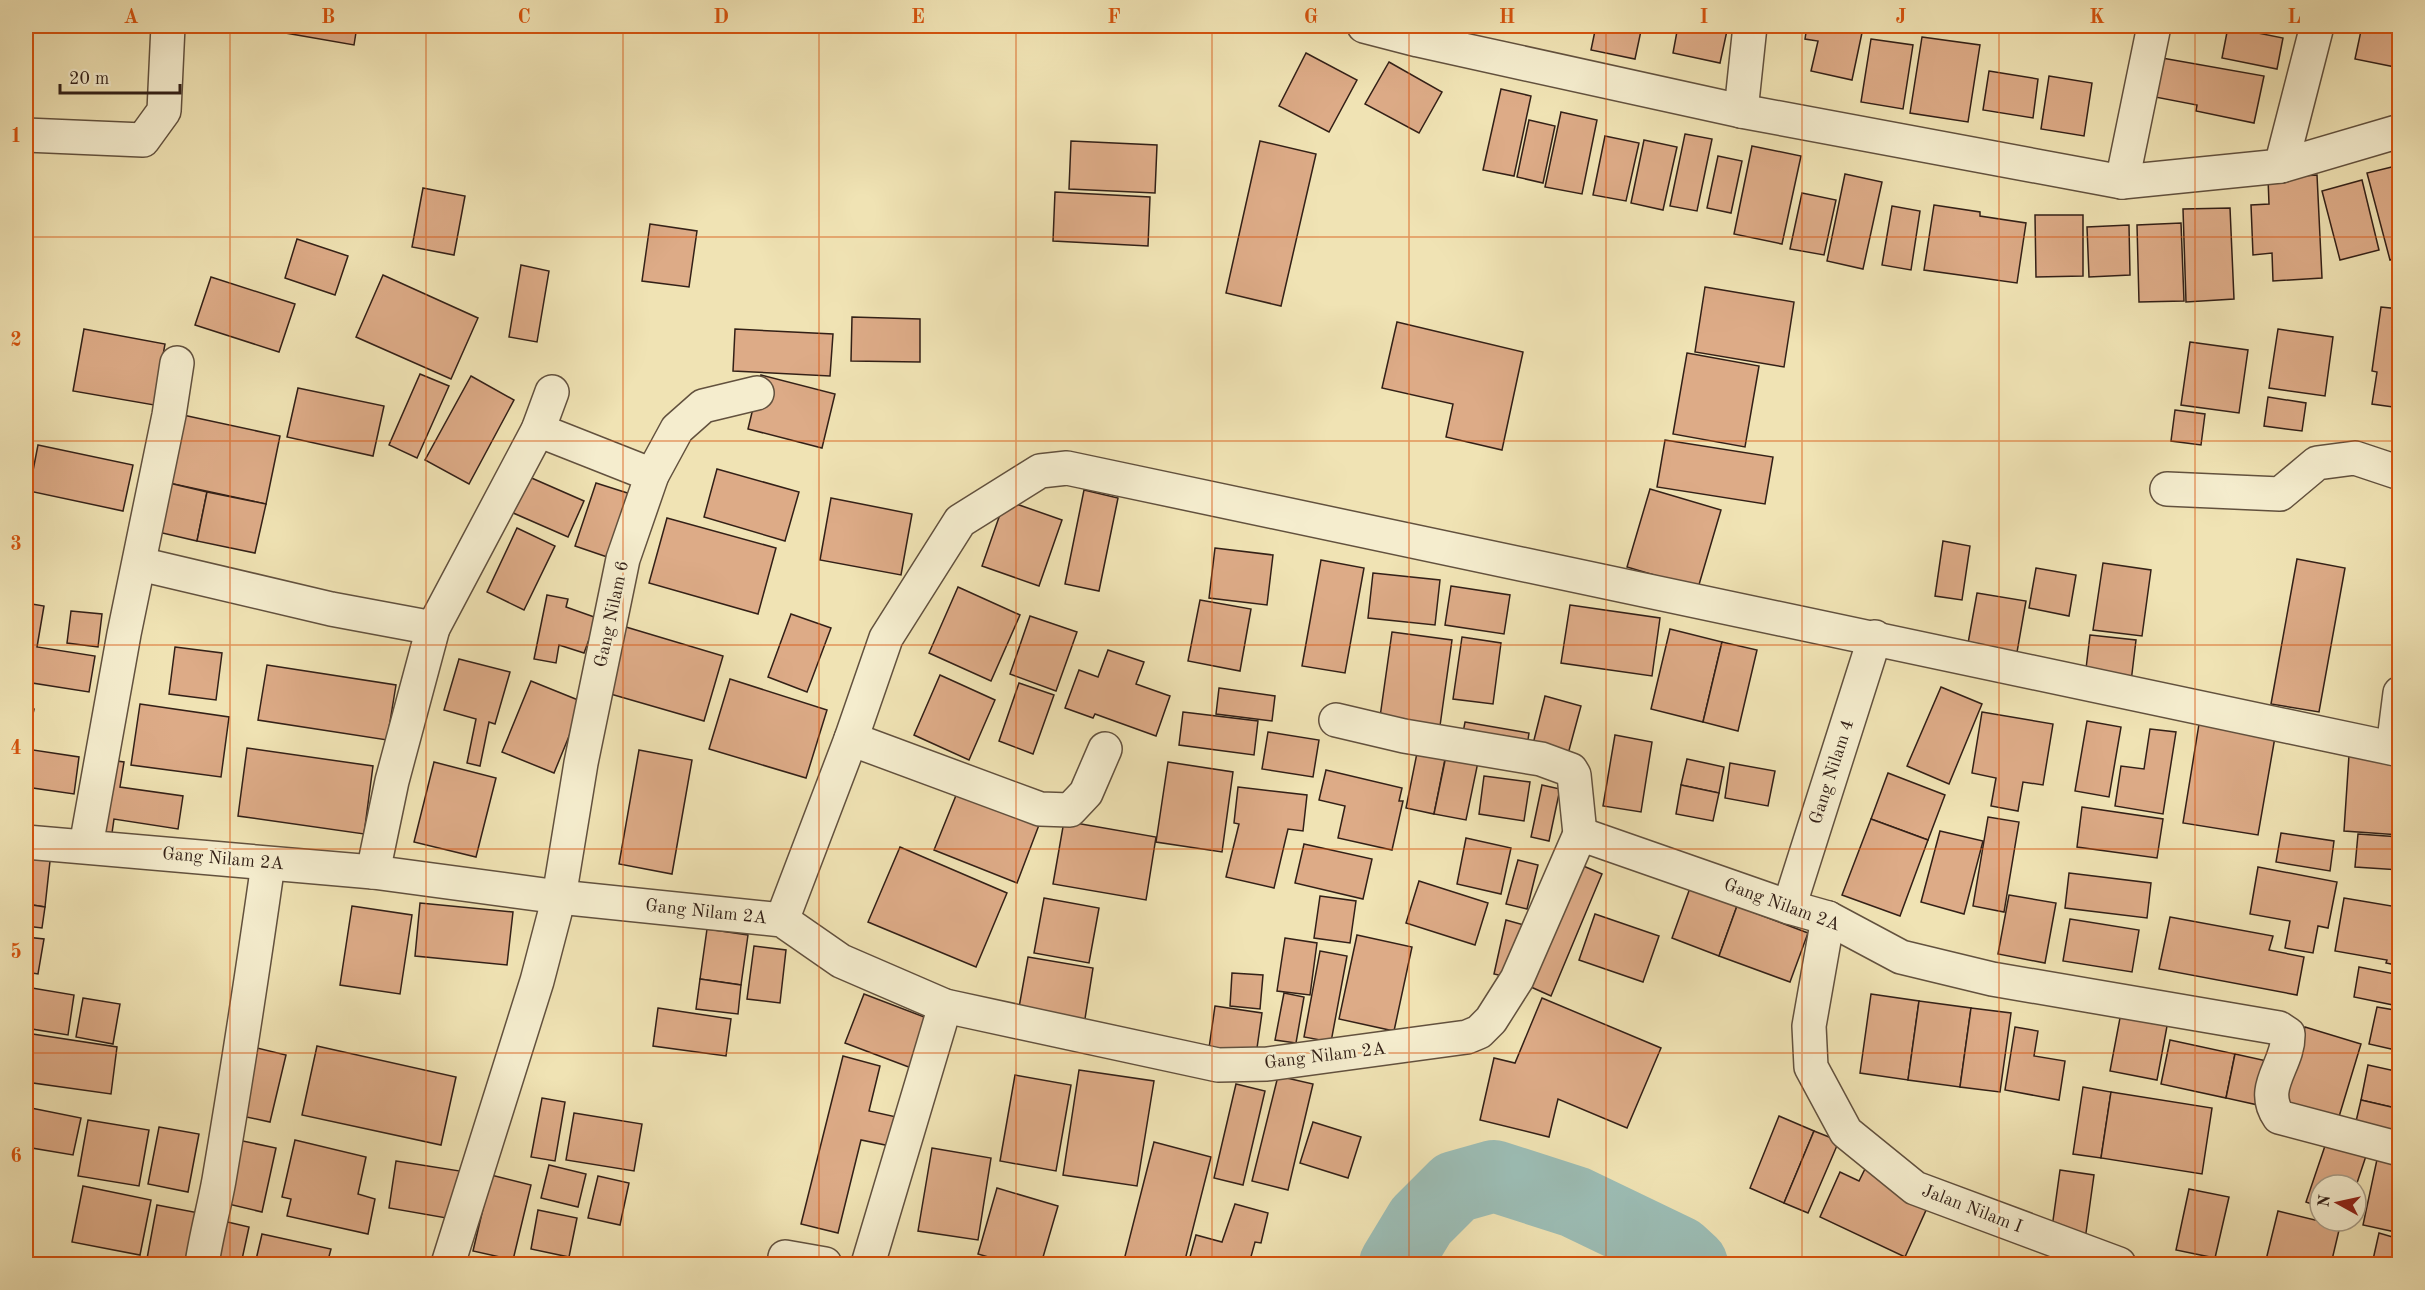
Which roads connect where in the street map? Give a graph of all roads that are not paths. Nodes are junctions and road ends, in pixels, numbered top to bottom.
1 (168, 26) edge
2 (1364, 26) edge
3 (1750, 26) edge
4 (2154, 26) edge
5 (2318, 26) edge
6 (1742, 111) junction
7 (2400, 131) edge
8 (26, 135) edge
9 (2281, 166) junction
10 (2122, 182) junction
11 (177, 363) dead end
12 (552, 392) dead end
13 (757, 393) dead end
14 (538, 430) junction
15 (2400, 473) edge
16 (652, 475) junction
17 (2168, 489) dead end
18 (140, 564) junction
19 (433, 628) junction
20 (1875, 637) junction
21 (2400, 693) edge
22 (1336, 720) dead end
23 (851, 739) junction
24 (1105, 749) dead end
25 (2396, 749) edge
26 (1580, 834) junction
27 (26, 842) edge
28 (86, 846) junction
29 (268, 864) junction
30 (373, 872) junction
31 (559, 897) junction
32 (1789, 907) junction
33 (1828, 918) junction
34 (782, 920) junction
35 (945, 1006) junction
36 (2400, 1149) edge
37 (784, 1257) dead end
38 (202, 1264) edge
39 (448, 1264) edge
40 (825, 1264) edge
41 (868, 1264) edge
42 (2119, 1264) edge

1 - 8 street
2 - 6 street
3 - 6 street
4 - 10 street
5 - 9 street
6 - 10 street
7 - 9 street
9 - 10 street
11 - 18 street
12 - 14 street
13 - 16 street, Gang Nilam 6
14 - 16 street
14 - 19 street
15 - 17 street
16 - 31 street, Gang Nilam 6
18 - 19 street
18 - 28 street
19 - 30 street
20 - 23 street
20 - 25 street
20 - 32 street, Gang Nilam 4
21 - 25 street
22 - 26 street
23 - 24 street
23 - 34 street
26 - 32 street, Gang Nilam 2A
26 - 35 street, Gang Nilam 2A
27 - 28 street, Gang Nilam 2A
28 - 29 street, Gang Nilam 2A
29 - 30 street, Gang Nilam 2A
29 - 38 street
30 - 31 street, Gang Nilam 2A
31 - 34 street, Gang Nilam 2A
31 - 39 street, Gang Nilam 6
32 - 33 street, Gang Nilam 2A
33 - 36 street, Gang Nilam 2A
33 - 42 street, Jalan Nilam I
34 - 35 street, Gang Nilam 2A
35 - 41 street
37 - 40 street

